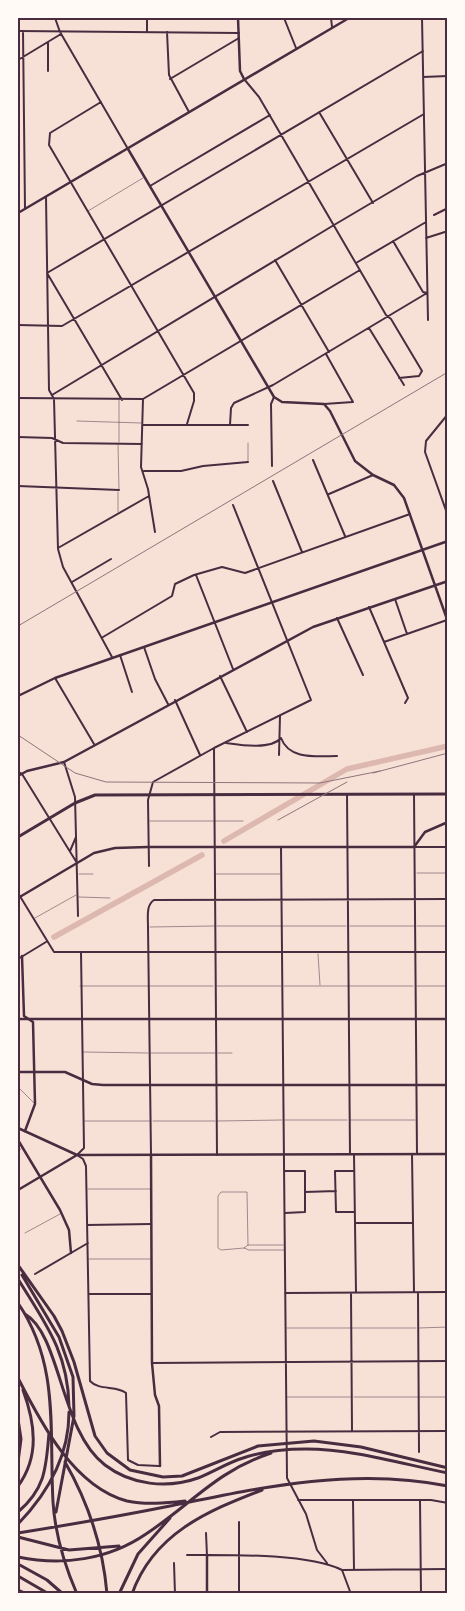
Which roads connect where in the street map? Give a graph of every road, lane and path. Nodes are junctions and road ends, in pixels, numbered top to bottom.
1 (56, 18) edge
2 (147, 18) edge
3 (238, 18) edge
4 (284, 18) edge
5 (331, 18) edge
6 (348, 18) edge
7 (422, 18) edge
8 (332, 27) junction
9 (18, 31) edge
10 (23, 31) junction
11 (147, 32) junction
12 (167, 32) junction
13 (61, 33) junction
14 (239, 33) junction
15 (239, 38) junction
16 (48, 42) junction
17 (296, 48) junction
18 (423, 51) junction
19 (23, 56) junction
20 (18, 60) edge
21 (48, 71) dead end
22 (448, 76) edge
23 (423, 77) junction
24 (170, 79) junction
25 (244, 79) junction
26 (101, 102) junction
27 (189, 112) junction
28 (319, 112) junction
29 (424, 114) junction
30 (270, 115) junction
31 (281, 134) junction
32 (128, 149) junction
33 (346, 158) junction
34 (448, 163) edge
35 (425, 173) junction
36 (145, 178) junction
37 (307, 180) junction
38 (70, 182) junction
39 (150, 186) junction
40 (46, 197) junction
41 (373, 202) junction
42 (161, 206) junction
43 (448, 208) edge
44 (26, 209) junction
45 (88, 211) junction
46 (18, 213) edge
47 (434, 215) dead end
48 (426, 222) junction
49 (334, 225) junction
50 (448, 231) edge
51 (426, 238) junction
52 (105, 239) junction
53 (393, 241) junction
54 (188, 251) junction
55 (275, 260) junction
56 (356, 263) junction
57 (360, 270) junction
58 (47, 273) junction
59 (131, 284) junction
60 (427, 293) junction
61 (215, 296) junction
62 (301, 304) junction
63 (389, 317) junction
64 (74, 319) junction
65 (428, 320) dead end
66 (18, 325) edge
67 (48, 326) junction
68 (369, 328) junction
69 (157, 330) junction
70 (242, 340) junction
71 (328, 353) junction
72 (101, 364) junction
73 (185, 375) junction
74 (399, 378) junction
75 (404, 385) dead end
76 (268, 387) junction
77 (52, 395) junction
78 (274, 397) junction
79 (18, 398) edge
80 (54, 399) junction
81 (143, 399) junction
82 (120, 400) junction
83 (324, 404) junction
84 (448, 414) edge
85 (77, 421) dead end
86 (119, 421) junction
87 (143, 424) junction
88 (187, 424) junction
89 (230, 425) junction
90 (248, 425) dead end
91 (18, 437) edge
92 (54, 439) junction
93 (248, 443) dead end
94 (119, 444) junction
95 (142, 444) junction
96 (313, 460) dead end
97 (248, 462) joint
98 (272, 466) dead end
99 (142, 471) junction
100 (373, 475) junction
101 (273, 481) dead end
102 (18, 486) edge
103 (54, 488) junction
104 (118, 490) junction
105 (329, 494) junction
106 (149, 496) junction
107 (233, 505) dead end
108 (119, 513) junction
109 (410, 514) junction
110 (448, 516) edge
111 (155, 532) dead end
112 (345, 536) junction
113 (448, 541) edge
114 (58, 549) junction
115 (423, 549) junction
116 (302, 552) junction
117 (111, 560) dead end
118 (260, 568) junction
119 (196, 575) junction
120 (448, 581) edge
121 (71, 583) junction
122 (435, 586) junction
123 (395, 599) junction
124 (273, 602) junction
125 (369, 608) junction
126 (337, 618) junction
127 (447, 621) edge
128 (215, 623) junction
129 (407, 634) junction
130 (102, 638) junction
131 (288, 639) junction
132 (384, 642) junction
133 (144, 647) junction
134 (120, 655) junction
135 (113, 658) junction
136 (233, 669) junction
137 (363, 675) dead end
138 (220, 676) junction
139 (55, 678) junction
140 (132, 692) dead end
141 (18, 696) edge
142 (175, 700) junction
143 (405, 703) dead end
144 (168, 704) junction
145 (280, 716) junction
146 (247, 732) junction
147 (281, 738) junction
148 (225, 743) junction
149 (94, 744) junction
150 (214, 748) junction
151 (279, 755) dead end
152 (200, 756) junction
153 (336, 756) dead end
154 (64, 762) junction
155 (18, 772) edge
156 (22, 774) junction
157 (18, 776) edge
158 (347, 794) junction
159 (414, 794) junction
160 (448, 794) edge
161 (148, 795) junction
162 (214, 795) junction
163 (75, 803) junction
164 (49, 818) junction
165 (148, 821) junction
166 (214, 821) junction
167 (244, 821) dead end
168 (448, 822) edge
169 (76, 835) junction
170 (18, 837) edge
171 (448, 846) edge
172 (148, 847) junction
173 (214, 847) junction
174 (347, 847) junction
175 (414, 847) junction
176 (281, 848) junction
177 (69, 851) junction
178 (77, 863) junction
179 (149, 866) dead end
180 (414, 873) junction
181 (448, 873) edge
182 (78, 874) junction
183 (93, 874) dead end
184 (215, 874) junction
185 (281, 874) junction
186 (18, 896) edge
187 (78, 896) junction
188 (110, 898) dead end
189 (414, 899) junction
190 (448, 899) edge
191 (215, 900) junction
192 (282, 900) junction
193 (348, 900) junction
194 (78, 916) dead end
195 (33, 919) junction
196 (148, 926) junction
197 (215, 926) junction
198 (282, 926) junction
199 (348, 926) junction
200 (415, 926) junction
201 (448, 926) edge
202 (46, 942) junction
203 (81, 952) junction
204 (148, 952) junction
205 (215, 952) junction
206 (282, 952) junction
207 (318, 952) junction
208 (348, 952) junction
209 (415, 952) junction
210 (448, 952) edge
211 (22, 956) junction
212 (18, 959) edge
213 (80, 986) junction
214 (148, 986) junction
215 (216, 986) junction
216 (282, 986) junction
217 (320, 986) junction
218 (349, 986) junction
219 (415, 986) junction
220 (448, 986) edge
221 (18, 1019) edge
222 (30, 1019) junction
223 (80, 1019) junction
224 (149, 1019) junction
225 (216, 1019) junction
226 (282, 1019) junction
227 (349, 1019) junction
228 (416, 1019) junction
229 (448, 1019) edge
230 (82, 1052) junction
231 (150, 1053) junction
232 (216, 1053) junction
233 (232, 1053) dead end
234 (18, 1072) edge
235 (34, 1072) junction
236 (82, 1079) junction
237 (150, 1085) junction
238 (216, 1085) junction
239 (283, 1085) junction
240 (350, 1085) junction
241 (416, 1085) junction
242 (447, 1085) edge
243 (18, 1087) edge
244 (36, 1104) junction
245 (283, 1120) junction
246 (350, 1120) junction
247 (416, 1120) junction
248 (447, 1120) edge
249 (83, 1121) junction
250 (150, 1121) junction
251 (217, 1121) junction
252 (18, 1128) edge
253 (25, 1131) junction
254 (18, 1140) edge
255 (22, 1148) junction
256 (18, 1151) edge
257 (352, 1154) junction
258 (412, 1154) junction
259 (417, 1154) junction
260 (448, 1154) edge
261 (77, 1155) junction
262 (151, 1155) junction
263 (218, 1155) junction
264 (284, 1155) junction
265 (284, 1171) junction
266 (354, 1171) junction
267 (40, 1177) junction
268 (86, 1189) junction
269 (151, 1189) junction
270 (18, 1190) edge
271 (336, 1191) junction
272 (305, 1192) junction
273 (284, 1212) junction
274 (354, 1212) junction
275 (61, 1213) junction
276 (355, 1223) junction
277 (413, 1223) junction
278 (151, 1224) junction
279 (88, 1225) junction
280 (25, 1233) dead end
281 (88, 1242) junction
282 (248, 1245) junction
283 (284, 1245) junction
284 (244, 1248) junction
285 (284, 1250) junction
286 (71, 1253) junction
287 (89, 1259) junction
288 (151, 1259) junction
289 (18, 1266) edge
290 (35, 1274) dead end
291 (18, 1279) edge
292 (418, 1292) junction
293 (448, 1292) edge
294 (285, 1293) junction
295 (351, 1293) junction
296 (356, 1293) junction
297 (414, 1293) junction
298 (89, 1294) junction
299 (151, 1294) junction
300 (18, 1303) edge
301 (25, 1314) junction
302 (448, 1327) edge
303 (285, 1328) junction
304 (351, 1328) junction
305 (418, 1328) junction
306 (418, 1361) junction
307 (448, 1361) edge
308 (286, 1362) junction
309 (352, 1362) junction
310 (152, 1363) junction
311 (18, 1378) edge
312 (20, 1383) junction
313 (352, 1397) junction
314 (419, 1397) junction
315 (448, 1397) edge
316 (286, 1398) junction
317 (51, 1417) junction
318 (18, 1418) edge
319 (286, 1431) junction
320 (352, 1431) junction
321 (419, 1431) junction
322 (448, 1431) edge
323 (211, 1437) dead end
324 (54, 1439) junction
325 (278, 1450) junction
326 (419, 1452) dead end
327 (18, 1462) edge
328 (160, 1466) joint
329 (448, 1468) edge
330 (448, 1472) edge
331 (18, 1486) edge
332 (448, 1486) edge
333 (269, 1488) junction
334 (198, 1500) junction
335 (298, 1500) junction
336 (353, 1500) junction
337 (420, 1500) junction
338 (448, 1503) edge
339 (176, 1511) junction
340 (18, 1512) edge
341 (55, 1515) junction
342 (239, 1522) dead end
343 (18, 1524) edge
344 (18, 1533) edge
345 (206, 1533) dead end
346 (18, 1537) edge
347 (127, 1544) junction
348 (187, 1556) dead end
349 (206, 1556) junction
350 (239, 1556) junction
351 (18, 1557) edge
352 (327, 1563) junction
353 (18, 1564) edge
354 (174, 1564) dead end
355 (420, 1569) junction
356 (448, 1569) edge
357 (342, 1570) junction
358 (354, 1570) junction
359 (18, 1576) edge
360 (18, 1590) edge
361 (27, 1594) edge
362 (49, 1594) edge
363 (63, 1594) edge
364 (77, 1594) edge
365 (107, 1594) edge
366 (119, 1594) edge
367 (132, 1594) edge
368 (175, 1594) edge
369 (207, 1594) edge
370 (239, 1594) edge
371 (352, 1594) edge
372 (421, 1594) edge

1 - 13 street
2 - 11 street
3 - 14 street
4 - 17 street
5 - 8 street
6 - 8 street
7 - 18 street
8 - 17 street
9 - 10 street
10 - 13 street
10 - 19 street
11 - 12 street
11 - 13 street
12 - 14 street
12 - 24 street
13 - 16 street
13 - 26 street
14 - 15 street
15 - 24 street
15 - 25 street
16 - 19 street
16 - 21 street
17 - 25 street
18 - 23 street
18 - 28 street
19 - 20 street
19 - 44 street
22 - 23 street
23 - 29 street
24 - 27 street
25 - 27 street
25 - 30 street
26 - 32 street
26 - 38 street
27 - 32 street
28 - 31 street
28 - 33 street
29 - 33 street
29 - 35 street
30 - 31 street
30 - 39 street
31 - 37 street
31 - 42 street
32 - 36 street
32 - 38 street
33 - 37 street
33 - 41 street
34 - 35 street
35 - 41 street
35 - 48 street
36 - 39 street
36 - 45 lane
37 - 49 street
37 - 54 street
38 - 40 street
38 - 45 street
39 - 42 street
40 - 44 street
40 - 58 street
41 - 49 street
42 - 52 street
42 - 54 street
43 - 47 street
44 - 46 street
45 - 52 street
48 - 51 street
48 - 53 street
49 - 55 street
49 - 56 street
50 - 51 street
51 - 60 street
52 - 58 street
52 - 59 street
53 - 56 street
53 - 60 street
54 - 59 street
54 - 61 street
55 - 61 street
55 - 62 street
56 - 57 street
57 - 62 street
57 - 63 street
58 - 64 street
58 - 67 street
59 - 64 street
59 - 69 street
60 - 63 street
60 - 65 street
61 - 69 street
61 - 70 street
62 - 70 street
62 - 71 street
63 - 68 street
63 - 74 street
64 - 67 street
64 - 72 street
66 - 67 street
67 - 77 street
68 - 71 street
68 - 74 street
69 - 72 street
69 - 73 street
70 - 73 street
70 - 76 street
71 - 76 street
71 - 83 street
72 - 77 street
72 - 82 street
73 - 81 street
73 - 88 street
74 - 75 street
76 - 78 street
76 - 89 street
77 - 80 street
78 - 83 street
78 - 98 street
79 - 80 street
80 - 82 street
80 - 92 street
81 - 82 street
81 - 87 street
82 - 86 lane
83 - 100 street
84 - 110 street
85 - 86 lane
86 - 87 lane
86 - 94 lane
87 - 88 street
87 - 95 street
88 - 89 street
89 - 90 street
91 - 92 street
92 - 94 street
92 - 103 street
93 - 97 lane
94 - 95 street
94 - 104 lane
95 - 99 street
96 - 105 street
97 - 99 street
99 - 106 street
100 - 105 street
100 - 109 street
101 - 116 street
102 - 103 street
103 - 104 street
103 - 114 street
104 - 108 lane
105 - 112 street
106 - 108 street
106 - 111 street
107 - 118 street
108 - 114 street
109 - 112 street
109 - 115 street
112 - 116 street
113 - 115 street
114 - 121 street
115 - 122 street
115 - 124 street
116 - 118 street
117 - 121 street
118 - 119 street
118 - 124 street
119 - 128 street
119 - 130 street
120 - 122 street
121 - 130 street
122 - 123 street
122 - 127 street
123 - 125 street
123 - 129 street
124 - 128 street
124 - 131 street
125 - 126 street
125 - 132 street
126 - 131 street
126 - 137 street
127 - 129 street
128 - 133 street
128 - 136 street
129 - 132 street
130 - 135 street
131 - 136 street
131 - 145 street
132 - 143 street
133 - 134 street
133 - 144 street
134 - 135 street
134 - 140 street
135 - 139 street
136 - 138 street
138 - 142 street
138 - 146 street
139 - 141 street
139 - 149 street
142 - 144 street
142 - 152 street
144 - 149 street
145 - 146 street
145 - 147 street
146 - 148 street
147 - 148 street
147 - 151 street
147 - 153 street
148 - 150 street
149 - 154 street
150 - 152 street
150 - 162 street
152 - 161 street
154 - 156 street
154 - 163 street
155 - 156 street
156 - 157 street
156 - 164 street
158 - 159 main road
158 - 162 main road
158 - 174 street
159 - 160 main road
159 - 175 street
161 - 162 main road
161 - 163 main road
161 - 165 street
162 - 166 street
163 - 164 main road
163 - 169 street
164 - 170 main road
164 - 177 street
165 - 166 lane
165 - 172 street
166 - 167 lane
166 - 173 street
168 - 175 street
169 - 177 street
169 - 178 street
171 - 175 street
172 - 173 street
172 - 178 street
172 - 179 street
173 - 176 street
173 - 184 street
174 - 175 street
174 - 176 street
174 - 193 street
175 - 180 street
176 - 185 street
177 - 178 street
178 - 182 street
178 - 186 street
180 - 181 lane
180 - 189 street
182 - 183 lane
182 - 187 street
184 - 185 lane
184 - 191 street
185 - 192 street
186 - 195 street
187 - 188 lane
187 - 194 street
187 - 195 lane
189 - 190 street
189 - 193 street
189 - 200 street
191 - 192 street
191 - 196 street
191 - 197 street
192 - 193 street
192 - 198 street
193 - 199 street
195 - 202 street
196 - 197 lane
196 - 204 street
197 - 198 lane
197 - 205 street
198 - 199 lane
198 - 206 street
199 - 200 lane
199 - 208 street
200 - 201 lane
200 - 209 street
202 - 203 street
202 - 211 street
203 - 204 street
203 - 213 street
204 - 205 street
204 - 214 street
205 - 206 street
205 - 215 street
206 - 207 street
206 - 216 street
207 - 208 street
207 - 217 lane
208 - 209 street
208 - 218 street
209 - 210 street
209 - 219 street
211 - 212 street
211 - 222 street
213 - 214 lane
213 - 223 street
214 - 215 lane
214 - 224 street
215 - 216 lane
215 - 225 street
216 - 217 lane
216 - 226 street
217 - 218 lane
218 - 219 lane
218 - 227 street
219 - 220 lane
219 - 228 street
221 - 222 street
222 - 223 street
222 - 235 street
223 - 224 street
223 - 230 street
224 - 225 street
224 - 231 street
225 - 226 street
225 - 232 street
226 - 227 street
226 - 239 street
227 - 228 street
227 - 240 street
228 - 229 street
228 - 241 street
230 - 231 lane
230 - 236 street
231 - 232 lane
231 - 237 street
232 - 233 lane
232 - 238 street
234 - 235 street
235 - 236 street
235 - 244 street
236 - 237 street
236 - 249 street
237 - 238 street
237 - 250 street
238 - 239 street
238 - 251 street
239 - 240 street
239 - 245 street
240 - 241 street
240 - 246 street
241 - 242 street
241 - 247 street
242 - 248 street
243 - 244 lane
244 - 253 street
245 - 246 lane
245 - 251 lane
245 - 264 street
246 - 247 lane
246 - 257 street
247 - 259 street
249 - 250 lane
249 - 261 street
250 - 251 lane
250 - 262 street
251 - 263 street
252 - 253 street
253 - 261 street
254 - 255 street
255 - 256 lane
255 - 267 street
257 - 258 street
257 - 264 street
257 - 266 street
258 - 259 street
258 - 277 street
259 - 260 street
261 - 262 street
261 - 267 street
261 - 268 street
262 - 263 street
262 - 269 street
263 - 264 street
264 - 265 street
265 - 272 street
265 - 273 street
266 - 271 street
266 - 274 street
267 - 270 street
267 - 275 street
268 - 269 lane
268 - 279 street
269 - 278 street
271 - 272 street
271 - 274 street
272 - 273 street
273 - 283 street
274 - 276 street
275 - 280 lane
275 - 286 street
276 - 277 street
276 - 296 street
277 - 297 street
278 - 279 street
278 - 288 street
279 - 281 street
281 - 286 street
281 - 287 street
282 - 283 lane
282 - 284 lane
282 - 284 lane
283 - 285 street
284 - 285 lane
285 - 294 street
286 - 290 street
287 - 288 lane
287 - 298 street
288 - 299 street
289 - 329 main road
289 - 341 main road
291 - 343 main road
292 - 293 street
292 - 297 street
292 - 305 street
294 - 295 street
294 - 303 street
295 - 296 street
295 - 304 street
296 - 297 street
298 - 299 street
298 - 328 street
299 - 310 street
300 - 301 main road
301 - 317 main road
301 - 325 main road
302 - 305 lane
303 - 304 lane
303 - 308 street
304 - 305 lane
304 - 309 street
305 - 306 street
306 - 307 street
306 - 309 street
306 - 314 street
308 - 309 street
308 - 310 street
308 - 316 street
309 - 313 street
310 - 328 street
311 - 312 main road
312 - 324 main road
312 - 331 main road
313 - 314 lane
313 - 316 lane
313 - 320 street
314 - 315 lane
314 - 321 street
316 - 319 street
317 - 340 main road
317 - 341 main road
318 - 327 main road
319 - 320 street
319 - 323 street
319 - 335 street
320 - 321 street
321 - 322 street
321 - 326 street
324 - 334 main road
324 - 365 main road
325 - 330 main road
325 - 339 main road
332 - 333 main road
333 - 334 main road
333 - 367 main road
334 - 344 main road
335 - 336 street
335 - 352 street
336 - 337 street
336 - 358 street
337 - 338 street
337 - 355 street
339 - 347 main road
339 - 366 main road
341 - 364 main road
342 - 350 street
345 - 349 street
346 - 347 main road
347 - 351 main road
348 - 349 street
349 - 350 street
349 - 369 street
350 - 352 street
350 - 370 street
352 - 357 street
353 - 363 main road
354 - 368 street
355 - 356 street
355 - 358 street
355 - 372 street
357 - 358 street
357 - 371 street
359 - 362 main road
360 - 361 main road

